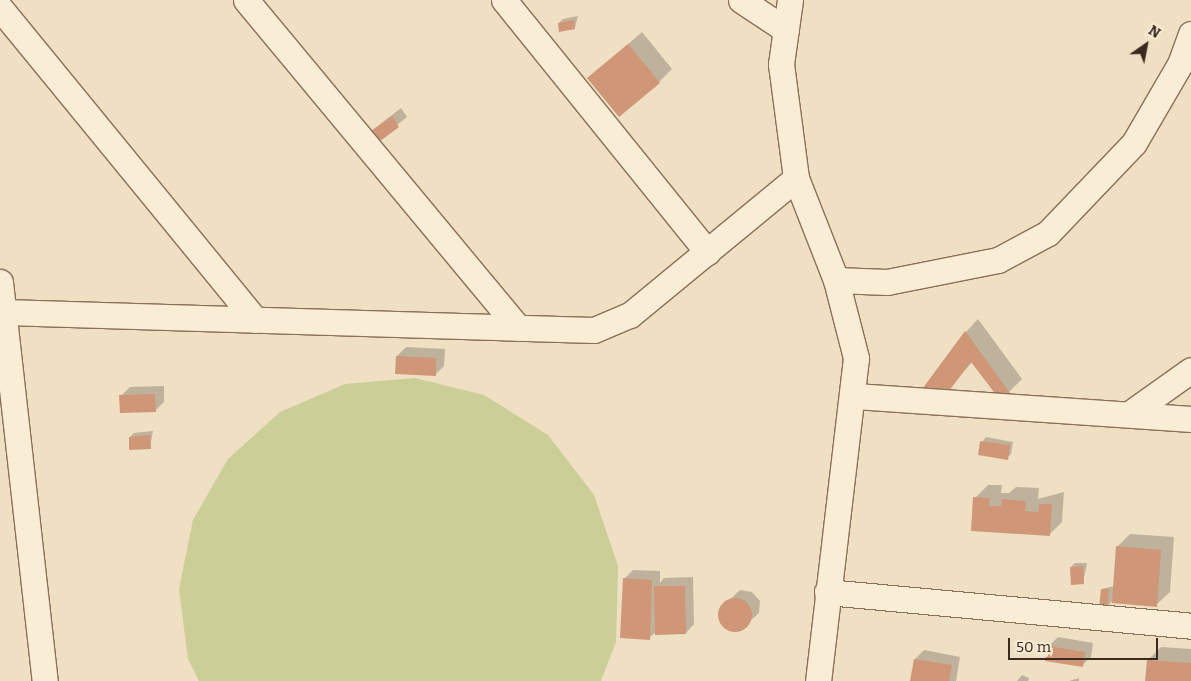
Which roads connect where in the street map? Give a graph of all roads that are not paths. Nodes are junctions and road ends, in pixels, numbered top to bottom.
1 (246, 0) edge
2 (504, 0) edge
3 (741, 0) edge
4 (790, 0) edge
5 (0, 8) edge
6 (786, 30) junction
7 (1191, 34) edge
8 (796, 178) junction
9 (707, 252) junction
10 (836, 280) junction
11 (0, 282) edge
12 (4, 312) junction
13 (255, 320) junction
14 (518, 328) junction
15 (1191, 370) edge
16 (855, 396) junction
17 (1132, 412) junction
18 (1191, 419) edge
19 (827, 592) junction
20 (1191, 626) edge
21 (45, 681) edge
22 (818, 681) edge

1 - 14 street
2 - 9 street
3 - 6 street
4 - 6 street
5 - 13 street
6 - 8 street
7 - 10 street
8 - 9 street
8 - 10 street
9 - 14 street
10 - 16 street
11 - 12 street
12 - 13 street
12 - 21 street
13 - 14 street
15 - 17 street
16 - 17 street
16 - 19 street
17 - 18 street
19 - 20 street
19 - 22 street

